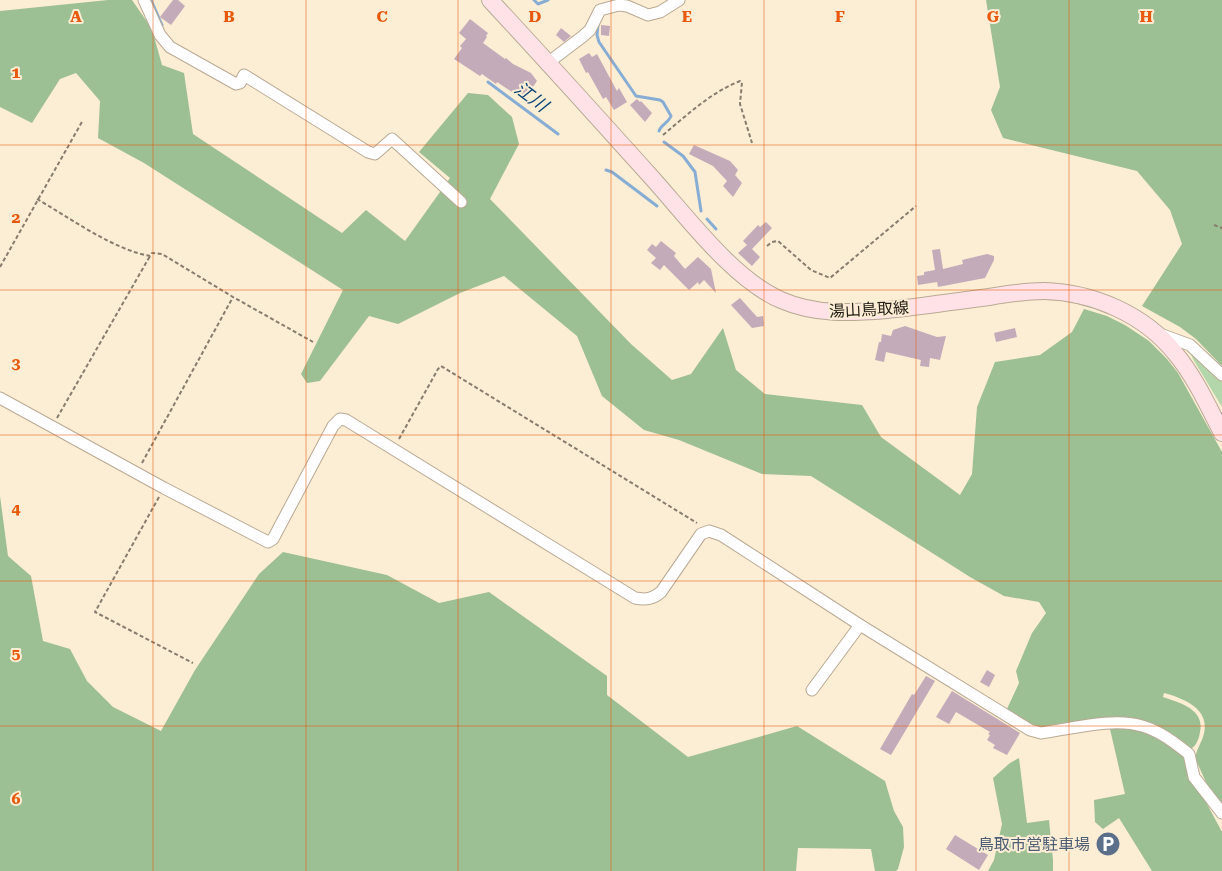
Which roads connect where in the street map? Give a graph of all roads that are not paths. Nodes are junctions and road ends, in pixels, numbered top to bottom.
1 (144, 0) edge
2 (490, 0) edge
3 (679, 0) edge
4 (549, 62) junction
5 (461, 202) dead end
6 (1156, 332) junction
7 (1222, 375) edge
8 (0, 398) edge
9 (1222, 433) edge
10 (860, 625) junction
11 (812, 690) dead end
12 (1222, 813) edge

1 - 5 street
2 - 4 main road, 湯山鳥取線
3 - 4 street
4 - 6 main road, 湯山鳥取線
6 - 7 street
6 - 9 main road, 湯山鳥取線
8 - 10 street
10 - 11 street
10 - 12 street

